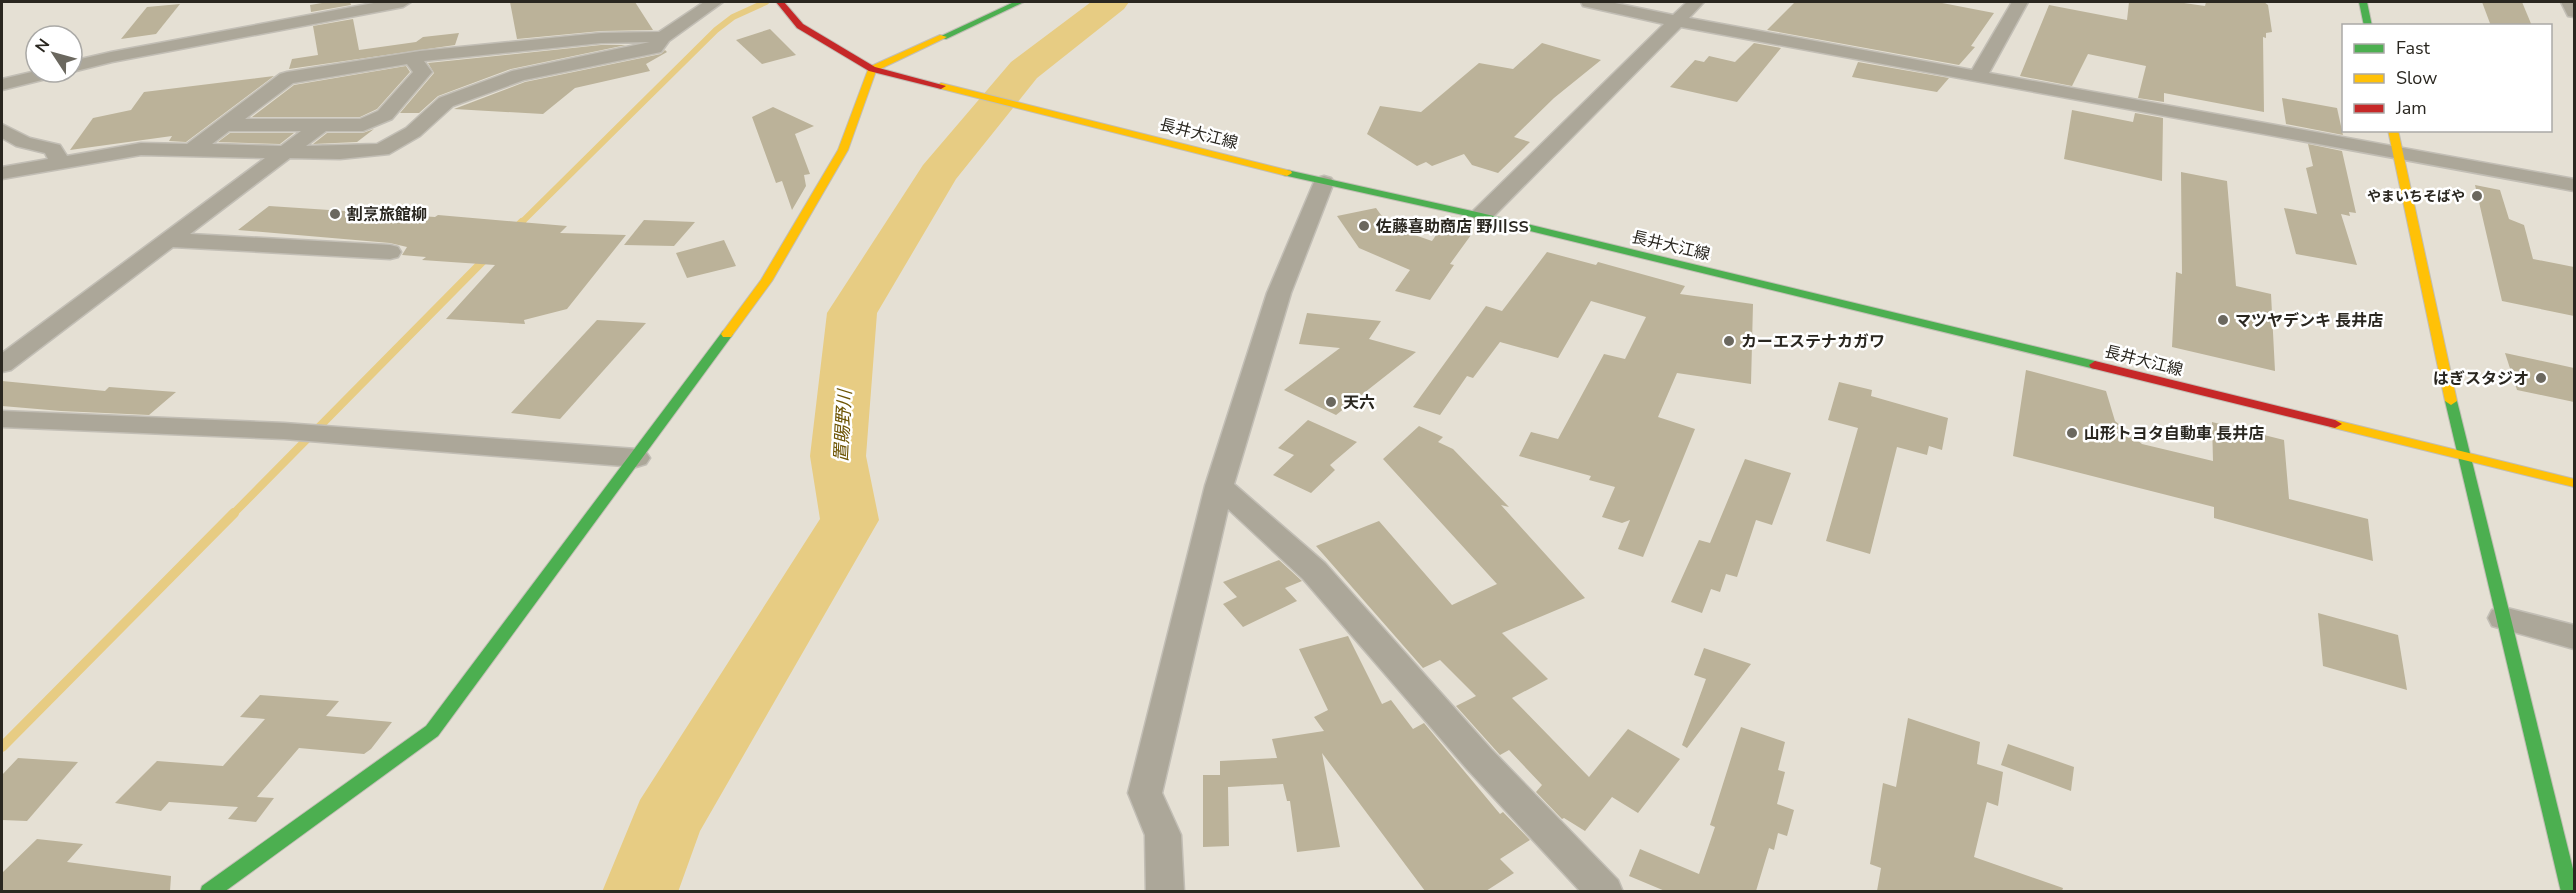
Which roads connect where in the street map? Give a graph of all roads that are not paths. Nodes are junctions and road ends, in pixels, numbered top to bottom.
1 (403, 2) edge
2 (715, 2) edge
3 (780, 2) edge
4 (1020, 2) edge
5 (1589, 2) edge
6 (1696, 2) edge
7 (2020, 2) edge
8 (2362, 2) edge
9 (2569, 2) edge
10 (2574, 12) edge
11 (1676, 21) junction
12 (2368, 24) edge
13 (663, 37) junction
14 (411, 57) junction
15 (84, 64) edge
16 (872, 69) junction
17 (1977, 77) junction
18 (24, 79) edge
19 (2, 85) edge
20 (225, 125) junction
21 (320, 126) junction
22 (2, 130) edge
23 (2393, 132) edge
24 (193, 149) junction
25 (285, 153) junction
26 (2398, 154) junction
27 (60, 162) junction
28 (2, 173) edge
29 (1324, 182) junction
30 (2574, 184) edge
31 (1480, 216) junction
32 (169, 240) junction
33 (390, 252) dead end
34 (2, 364) edge
35 (2, 418) edge
36 (2463, 456) junction
37 (636, 458) junction
38 (2574, 483) edge
39 (1219, 486) junction
40 (2503, 618) junction
41 (2574, 637) edge
42 (209, 891) edge
43 (1165, 891) edge
44 (1605, 891) edge
45 (2570, 891) edge

1 - 15 street
2 - 13 street
3 - 16 street, 長井大江線
4 - 16 street
5 - 11 street
6 - 11 street
7 - 17 street
8 - 12 street
9 - 10 street
11 - 17 street
11 - 31 street
13 - 14 street
13 - 25 street
14 - 20 street
14 - 21 street
16 - 29 street, 長井大江線
16 - 37 street
17 - 26 street
18 - 19 street
20 - 21 street
20 - 24 street
21 - 25 street
22 - 27 street
23 - 26 street
24 - 25 street
24 - 27 street
25 - 32 street
26 - 30 street
26 - 36 street
27 - 28 street
29 - 31 street, 長井大江線
29 - 39 street
31 - 36 street, 長井大江線
32 - 33 street
32 - 34 street
35 - 37 street
36 - 38 street, 長井大江線
36 - 40 street
37 - 42 street
39 - 43 street
39 - 44 street
40 - 41 street
40 - 45 street

